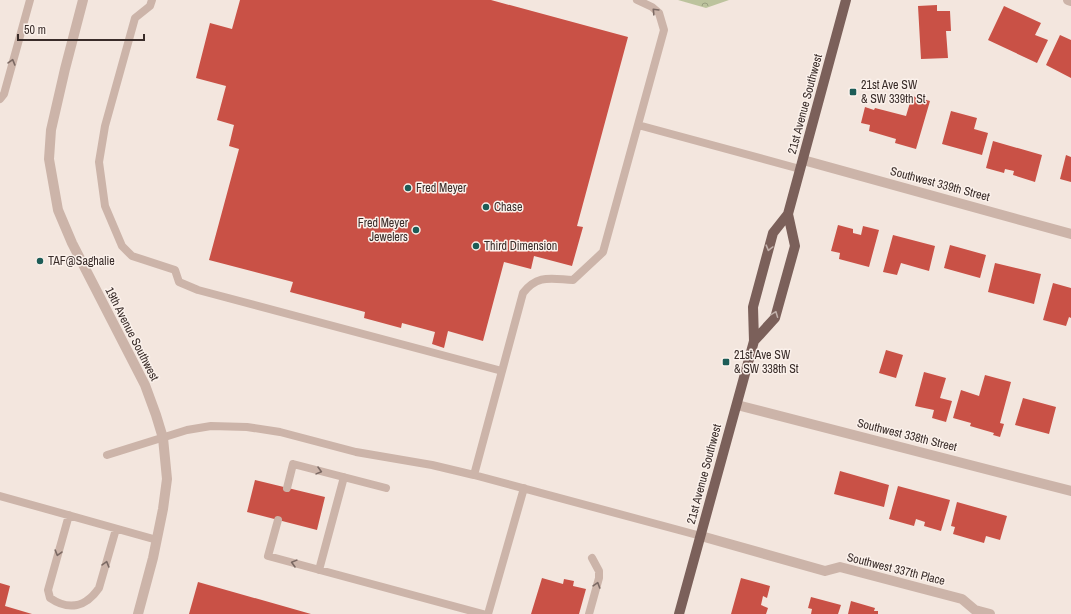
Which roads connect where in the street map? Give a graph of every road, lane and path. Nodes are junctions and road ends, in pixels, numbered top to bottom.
1 (30, 0) edge
2 (83, 0) edge
3 (152, 0) edge
4 (636, 0) edge
5 (846, 0) edge
6 (0, 99) edge
7 (638, 125) junction
8 (802, 165) junction
9 (788, 214) junction
10 (1071, 234) edge
11 (754, 340) junction
12 (502, 371) junction
13 (736, 405) junction
14 (163, 438) junction
15 (107, 455) dead end
16 (474, 475) junction
17 (344, 477) junction
18 (287, 488) dead end
19 (386, 488) dead end
20 (524, 488) junction
21 (1071, 490) edge
22 (0, 496) edge
23 (69, 515) junction
24 (278, 520) dead end
25 (116, 528) junction
26 (701, 536) junction
27 (157, 540) junction
28 (592, 558) dead end
29 (319, 570) junction
30 (138, 614) edge
31 (484, 614) edge
32 (488, 614) edge
33 (589, 614) edge
34 (680, 614) edge
35 (990, 614) edge

6 -> 1 lane
2 - 14 street, 19th Avenue Southwest
3 - 12 lane
7 -> 4 lane
5 - 8 main road, 21st Avenue Southwest
7 - 8 lane
7 - 12 lane
8 - 9 main road, 21st Avenue Southwest
8 - 10 street, Southwest 339th Street
9 -> 11 main road, 21st Avenue Southwest
11 -> 9 main road, 21st Avenue Southwest
11 - 13 main road, 21st Avenue Southwest
12 - 16 lane
13 - 21 street, Southwest 338th Street
13 - 26 main road, 21st Avenue Southwest
14 - 15 lane
14 - 16 lane
14 - 27 street, 19th Avenue Southwest
16 - 20 lane
18 -> 17 lane
17 - 19 lane
17 - 29 lane
20 - 26 lane
20 - 32 lane
22 - 23 lane
23 - 25 lane
23 -> 25 lane
29 -> 24 lane
25 - 27 lane
26 - 34 main road, 21st Avenue Southwest
26 - 35 street, Southwest 337th Place
27 - 30 street, 19th Avenue Southwest
33 -> 28 lane
29 - 31 lane

